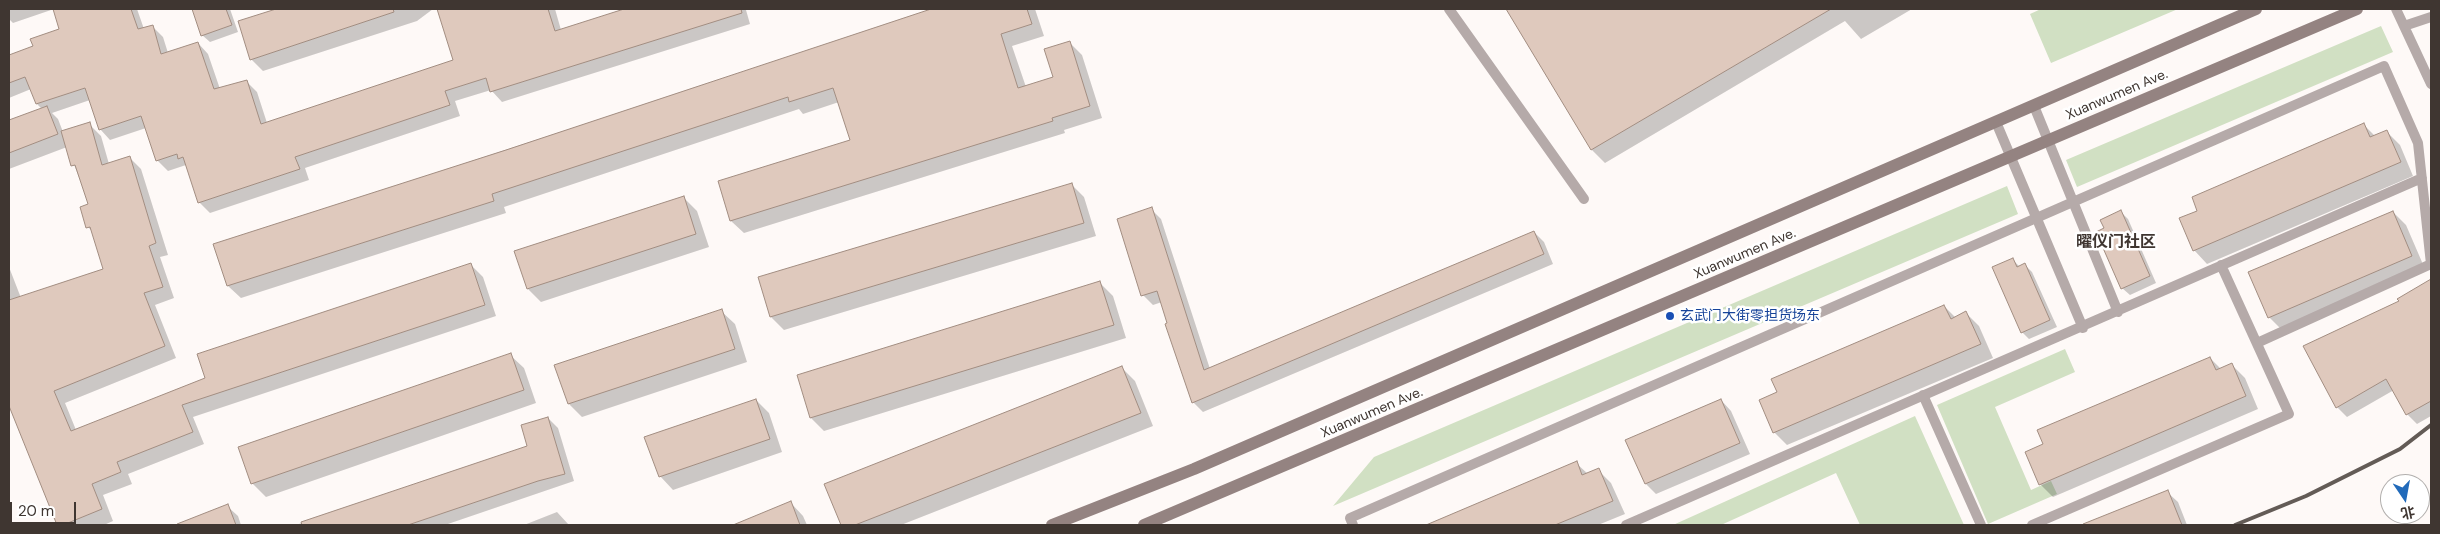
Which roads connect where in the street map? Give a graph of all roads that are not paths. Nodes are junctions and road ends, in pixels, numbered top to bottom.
1 (1449, 9) edge
2 (2256, 9) edge
3 (2357, 9) edge
4 (2396, 9) edge
5 (2431, 16) edge
6 (2404, 26) junction
7 (2431, 84) edge
8 (2034, 106) junction
9 (1996, 122) junction
10 (2047, 141) junction
11 (2011, 156) junction
12 (2422, 178) junction
13 (1584, 199) dead end
14 (2073, 203) junction
15 (2037, 218) junction
16 (2221, 265) junction
17 (2118, 311) junction
18 (2083, 327) junction
19 (2256, 343) junction
20 (1924, 395) junction
21 (1052, 525) edge
22 (1144, 525) edge
23 (1353, 525) edge
24 (1626, 525) edge
25 (1981, 525) edge
26 (2032, 525) edge

1 - 13 lane
2 - 8 main road, Xuanwumen Ave.
3 - 10 main road, Xuanwumen Ave.
4 - 6 lane
5 - 6 lane
6 - 7 lane
8 - 9 main road, Xuanwumen Ave.
8 - 10 lane
9 - 11 lane
9 - 21 main road, Xuanwumen Ave.
10 - 11 main road, Xuanwumen Ave.
10 - 14 lane
11 - 15 lane
11 - 22 main road, Xuanwumen Ave.
12 - 14 lane
12 - 16 lane
12 - 19 lane
14 - 15 lane
14 - 17 lane
15 - 18 lane
15 - 23 lane
16 - 17 lane
16 - 19 lane
17 - 18 lane
18 - 20 lane
19 - 26 lane
20 - 24 lane
20 - 25 lane

